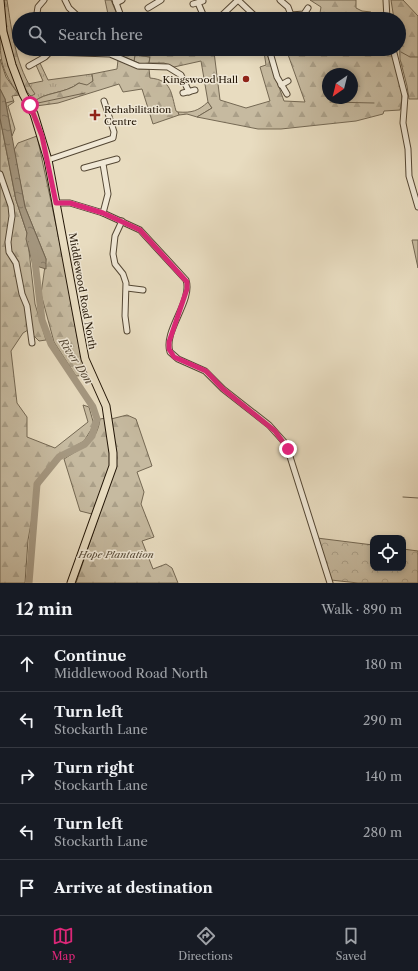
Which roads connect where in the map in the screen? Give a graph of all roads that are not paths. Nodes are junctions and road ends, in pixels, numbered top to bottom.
1 (0, 0) edge
2 (44, 0) edge
3 (65, 0) edge
4 (122, 0) edge
5 (238, 0) edge
6 (280, 0) edge
7 (386, 0) edge
8 (115, 1) edge
9 (157, 1) edge
10 (198, 3) dead end
11 (148, 8) dead end
12 (308, 8) dead end
13 (37, 12) edge
14 (74, 12) edge
15 (119, 12) edge
16 (201, 12) edge
17 (225, 12) edge
18 (251, 12) edge
19 (288, 12) edge
20 (305, 12) edge
21 (387, 12) edge
22 (46, 56) edge
23 (115, 56) edge
24 (271, 56) edge
25 (395, 56) edge
26 (29, 66) dead end
27 (288, 81) dead end
28 (281, 85) junction
29 (195, 90) dead end
30 (189, 92) junction
31 (183, 93) dead end
32 (286, 94) dead end
33 (104, 101) dead end
34 (117, 159) dead end
35 (48, 160) junction
36 (103, 164) junction
37 (84, 168) dead end
38 (0, 174) edge
39 (56, 203) junction
40 (418, 207) edge
41 (103, 213) junction
42 (122, 221) junction
43 (127, 288) junction
44 (143, 290) dead end
45 (127, 331) dead end
46 (32, 343) dead end
47 (71, 583) edge
48 (330, 583) edge

1 - 35 main road, Middlewood Road North
2 - 13 street
3 - 14 street
4 - 8 street
5 - 17 street
5 - 18 street
6 - 19 street
7 - 21 street
8 - 15 street
9 - 11 street
10 - 16 street
12 - 20 street
22 - 26 street
23 - 30 street
24 - 28 street
25 - 40 street
27 - 28 street
28 - 32 street
29 - 30 street
30 - 31 street
33 - 35 street
34 - 36 street
35 - 39 main road, Middlewood Road North
36 - 37 street
36 - 41 street
38 - 46 street
39 - 41 street
39 - 47 main road, Middlewood Road North
41 - 42 street
42 - 43 street
42 - 48 street
43 - 44 street
43 - 45 street

